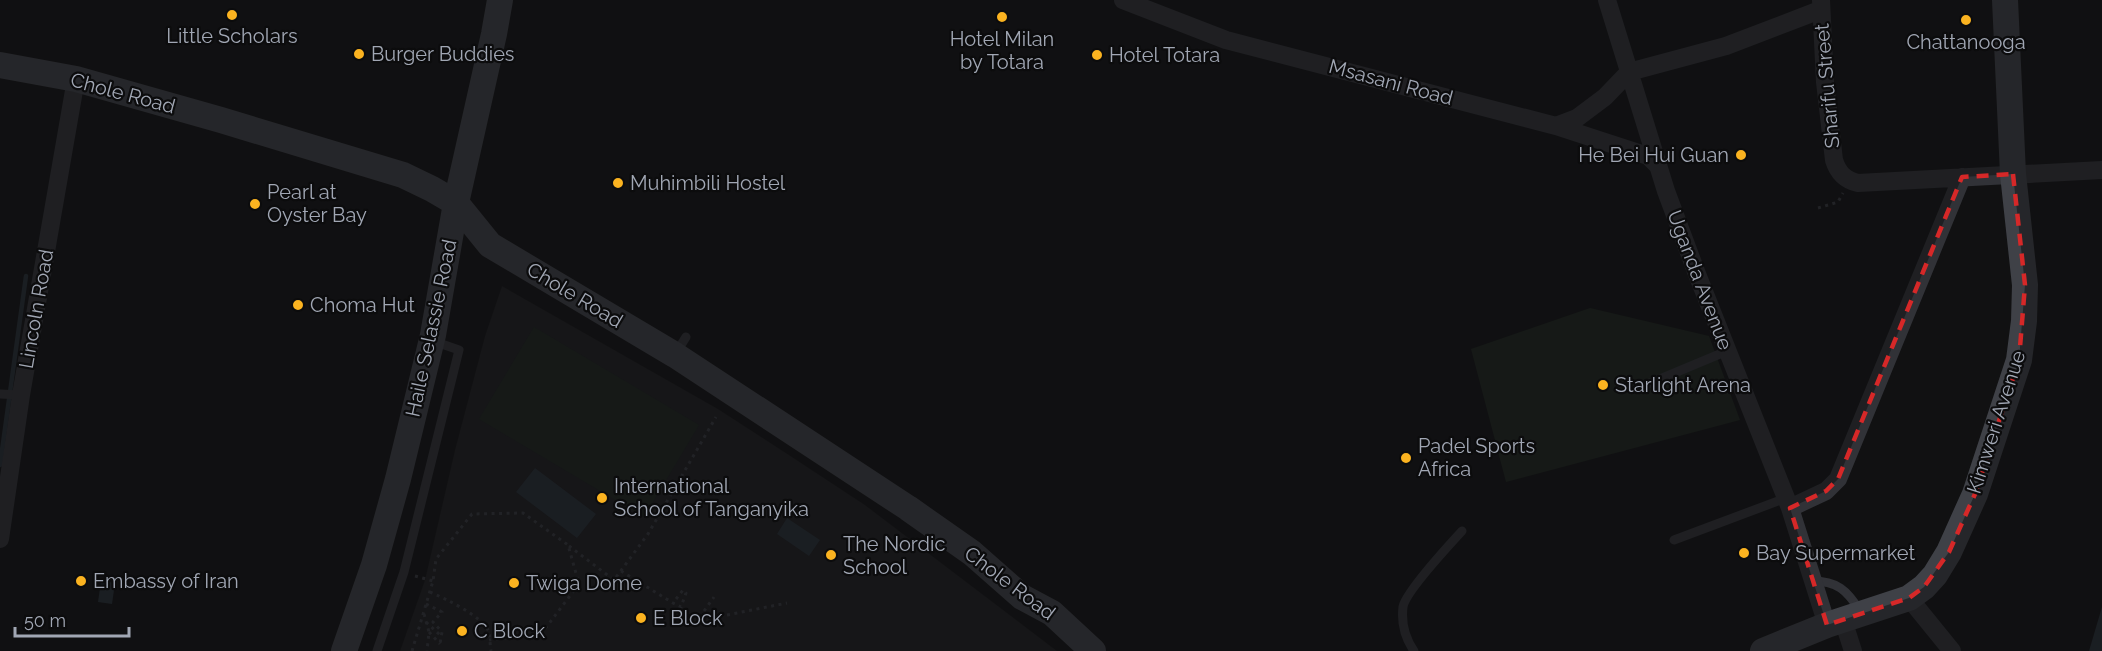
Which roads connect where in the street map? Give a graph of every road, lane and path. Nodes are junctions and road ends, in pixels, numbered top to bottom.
1 (500, 0) edge
2 (1123, 0) edge
3 (1607, 0) edge
4 (2005, 0) edge
5 (1821, 5) edge
6 (1161, 8) edge
7 (0, 65) edge
8 (1629, 72) junction
9 (76, 79) junction
10 (1556, 126) junction
11 (1657, 165) junction
12 (2102, 170) edge
13 (2013, 174) junction
14 (1962, 177) junction
15 (1849, 181) junction
16 (456, 203) junction
17 (1818, 208) dead end
18 (431, 340) junction
19 (1727, 351) junction
20 (1648, 384) dead end
21 (0, 394) edge
22 (21, 395) junction
23 (716, 417) dead end
24 (1788, 503) junction
25 (1462, 531) dead end
26 (0, 537) edge
27 (1674, 540) dead end
28 (568, 545) junction
29 (621, 571) junction
30 (404, 572) junction
31 (433, 581) junction
32 (1812, 581) junction
33 (430, 592) junction
34 (714, 597) dead end
35 (1909, 598) junction
36 (673, 603) junction
37 (787, 603) dead end
38 (426, 604) junction
39 (704, 611) dead end
40 (423, 612) junction
41 (727, 615) dead end
42 (1844, 620) junction
43 (426, 622) junction
44 (429, 632) junction
45 (440, 635) junction
46 (489, 640) junction
47 (344, 651) edge
48 (377, 651) edge
49 (412, 651) edge
50 (427, 651) edge
51 (490, 651) edge
52 (1093, 651) edge
53 (1414, 651) edge
54 (1763, 651) edge
55 (1853, 651) edge
56 (1952, 651) edge

1 - 16 street, Haile Selassie Road
2 - 6 street, Msasani Road
3 - 8 street, Uganda Avenue
4 - 13 street, Kimweri Avenue
5 - 8 street
5 - 15 street, Sharifu Street
6 - 10 street, Msasani Road
7 - 9 street, Chole Road
8 - 10 street
8 - 11 street, Uganda Avenue
9 - 16 street, Chole Road
9 - 22 street, Lincoln Road
10 - 11 street, Msasani Road
11 - 19 street, Uganda Avenue
12 - 13 street
13 - 14 street
13 - 35 street, Kimweri Avenue
14 - 15 street
14 - 24 street
15 - 17 path
16 - 18 street, Haile Selassie Road
16 - 52 street, Chole Road
18 - 30 lane
18 - 47 street, Haile Selassie Road
19 - 20 lane
19 - 24 street, Uganda Avenue
21 - 22 lane
22 - 26 street, Lincoln Road
23 - 29 path
24 - 27 lane
24 - 32 street, Uganda Avenue
25 - 53 lane
28 - 29 path
28 - 31 path
28 - 46 path
29 - 36 path
30 - 31 path
30 - 48 lane
31 - 33 path
32 - 42 street, Uganda Avenue
32 - 42 lane
33 - 38 path
33 - 46 path
34 - 39 path
35 - 42 street, Kimweri Avenue
35 - 56 street
36 - 36 path
37 - 41 path
38 - 40 path
38 - 45 path
40 - 43 path
40 - 49 path
42 - 54 street, Kimweri Avenue
42 - 55 street, Uganda Avenue
43 - 44 path
43 - 45 path
44 - 45 path
44 - 50 path
46 - 51 path

